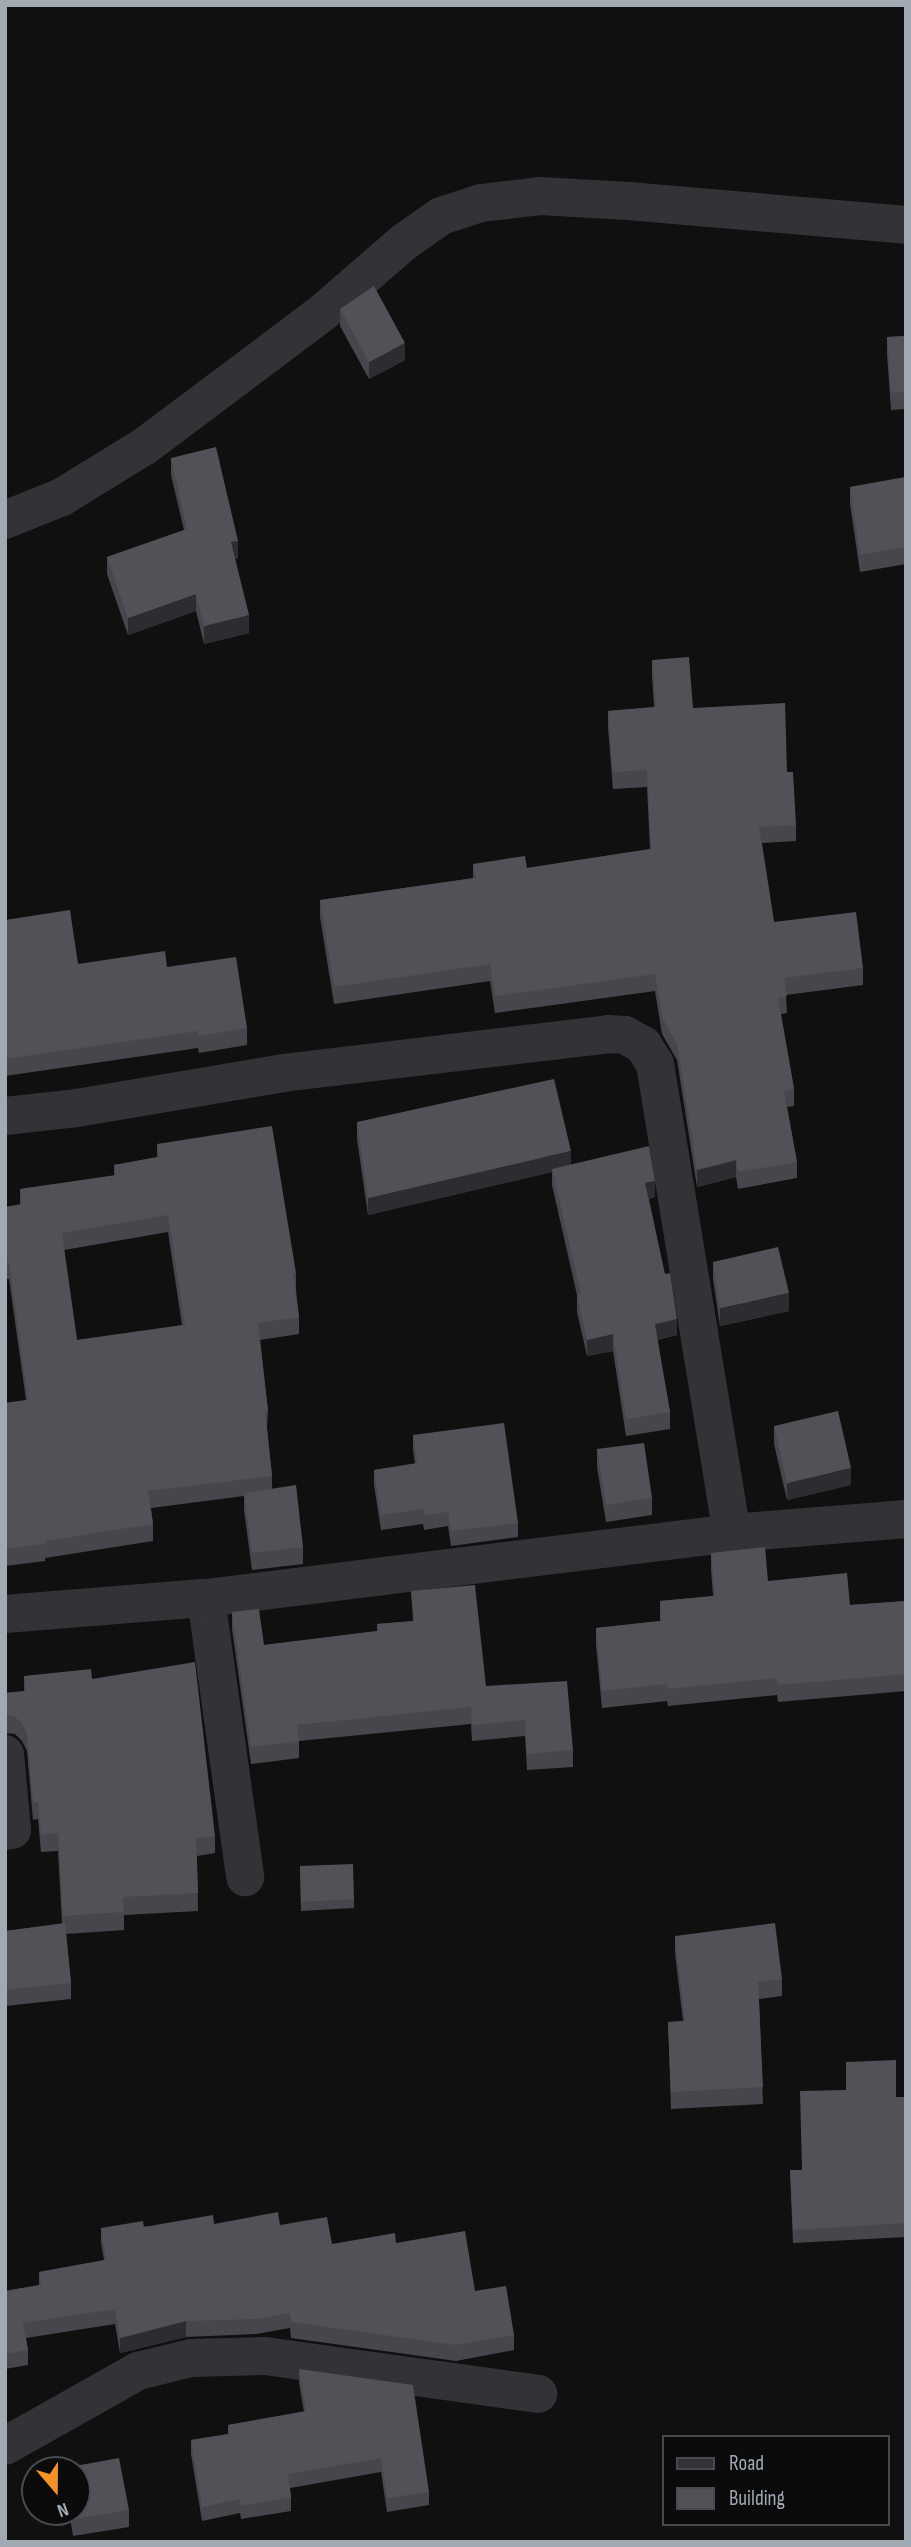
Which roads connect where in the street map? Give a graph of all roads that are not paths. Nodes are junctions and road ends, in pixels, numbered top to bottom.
1 (906, 225) edge
2 (5, 520) edge
3 (5, 1116) edge
4 (906, 1519) edge
5 (732, 1533) junction
6 (206, 1598) junction
7 (5, 1614) edge
8 (5, 1754) edge
9 (5, 1831) edge
10 (245, 1877) dead end
11 (538, 2395) dead end
12 (5, 2446) edge

1 - 2 street
3 - 5 street
4 - 5 street
5 - 6 street
6 - 7 street
6 - 10 street
8 - 9 street
11 - 12 street

